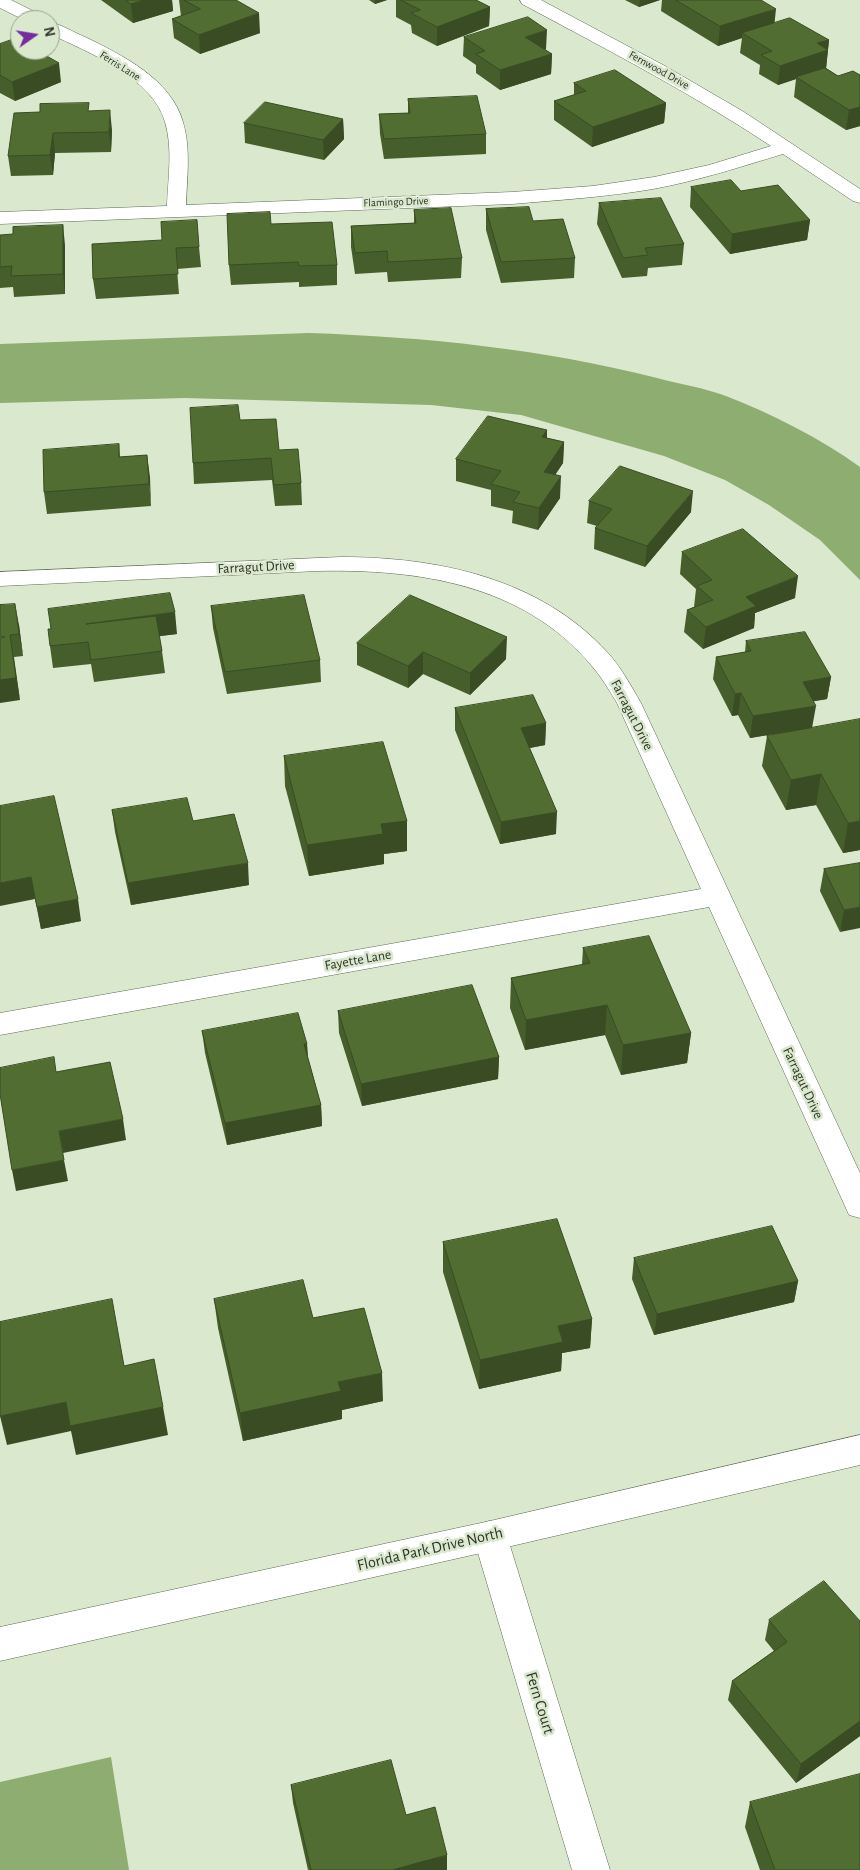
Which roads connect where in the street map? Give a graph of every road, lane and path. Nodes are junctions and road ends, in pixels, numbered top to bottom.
1 (528, 0) edge
2 (0, 1) edge
3 (18, 10) edge
4 (60, 32) edge
5 (787, 147) junction
6 (860, 197) edge
7 (176, 211) junction
8 (0, 218) edge
9 (0, 579) edge
10 (716, 896) junction
11 (0, 1024) edge
12 (860, 1206) edge
13 (860, 1450) edge
14 (490, 1536) junction
15 (0, 1644) edge
16 (591, 1870) edge

1 - 5 street, Fernwood Drive
2 - 3 street
4 - 7 street, Ferris Lane
5 - 6 street, Fernwood Drive
5 - 7 street, Flamingo Drive
7 - 8 street, Flamingo Drive
9 - 10 street, Farragut Drive
10 - 11 street, Fayette Lane
10 - 12 street, Farragut Drive
13 - 14 street, Florida Park Drive North
14 - 15 street, Florida Park Drive North
14 - 16 street, Fern Court

